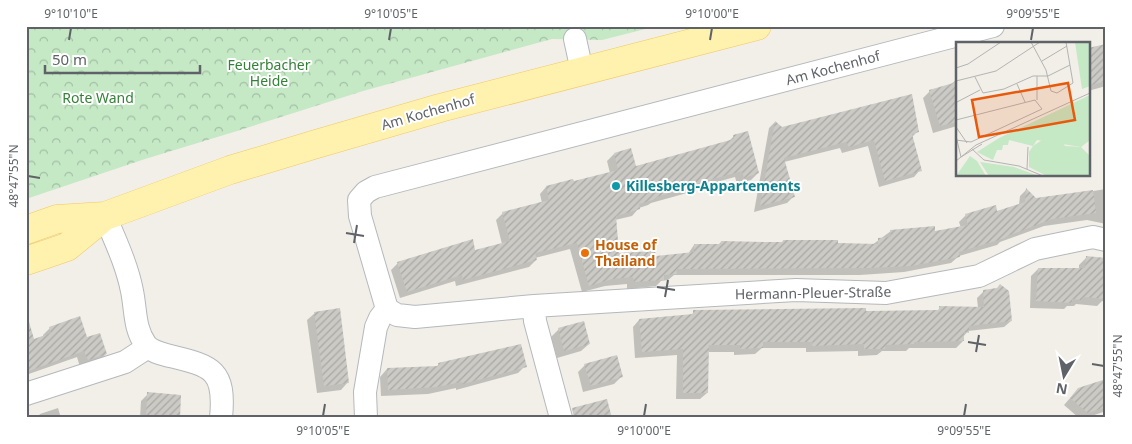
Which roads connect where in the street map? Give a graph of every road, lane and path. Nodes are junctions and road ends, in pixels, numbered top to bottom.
1 (757, 26) edge
2 (993, 26) edge
3 (576, 39) dead end
4 (582, 71) junction
5 (106, 216) junction
6 (26, 230) edge
7 (1106, 240) edge
8 (26, 262) edge
9 (534, 306) junction
10 (387, 309) junction
11 (148, 347) junction
12 (26, 394) edge
13 (221, 418) edge
14 (366, 418) edge
15 (561, 418) edge

1 - 4 main road, Am Kochenhof
2 - 10 street, Am Kochenhof
3 - 4 street
4 - 5 main road, Am Kochenhof
5 - 6 main road, Am Kochenhof
5 - 8 main road, Am Kochenhof
5 - 11 street
7 - 9 street, Hermann-Pleuer-Straße
9 - 10 street, Hermann-Pleuer-Straße
9 - 15 street
10 - 14 street
11 - 12 street
11 - 13 street

